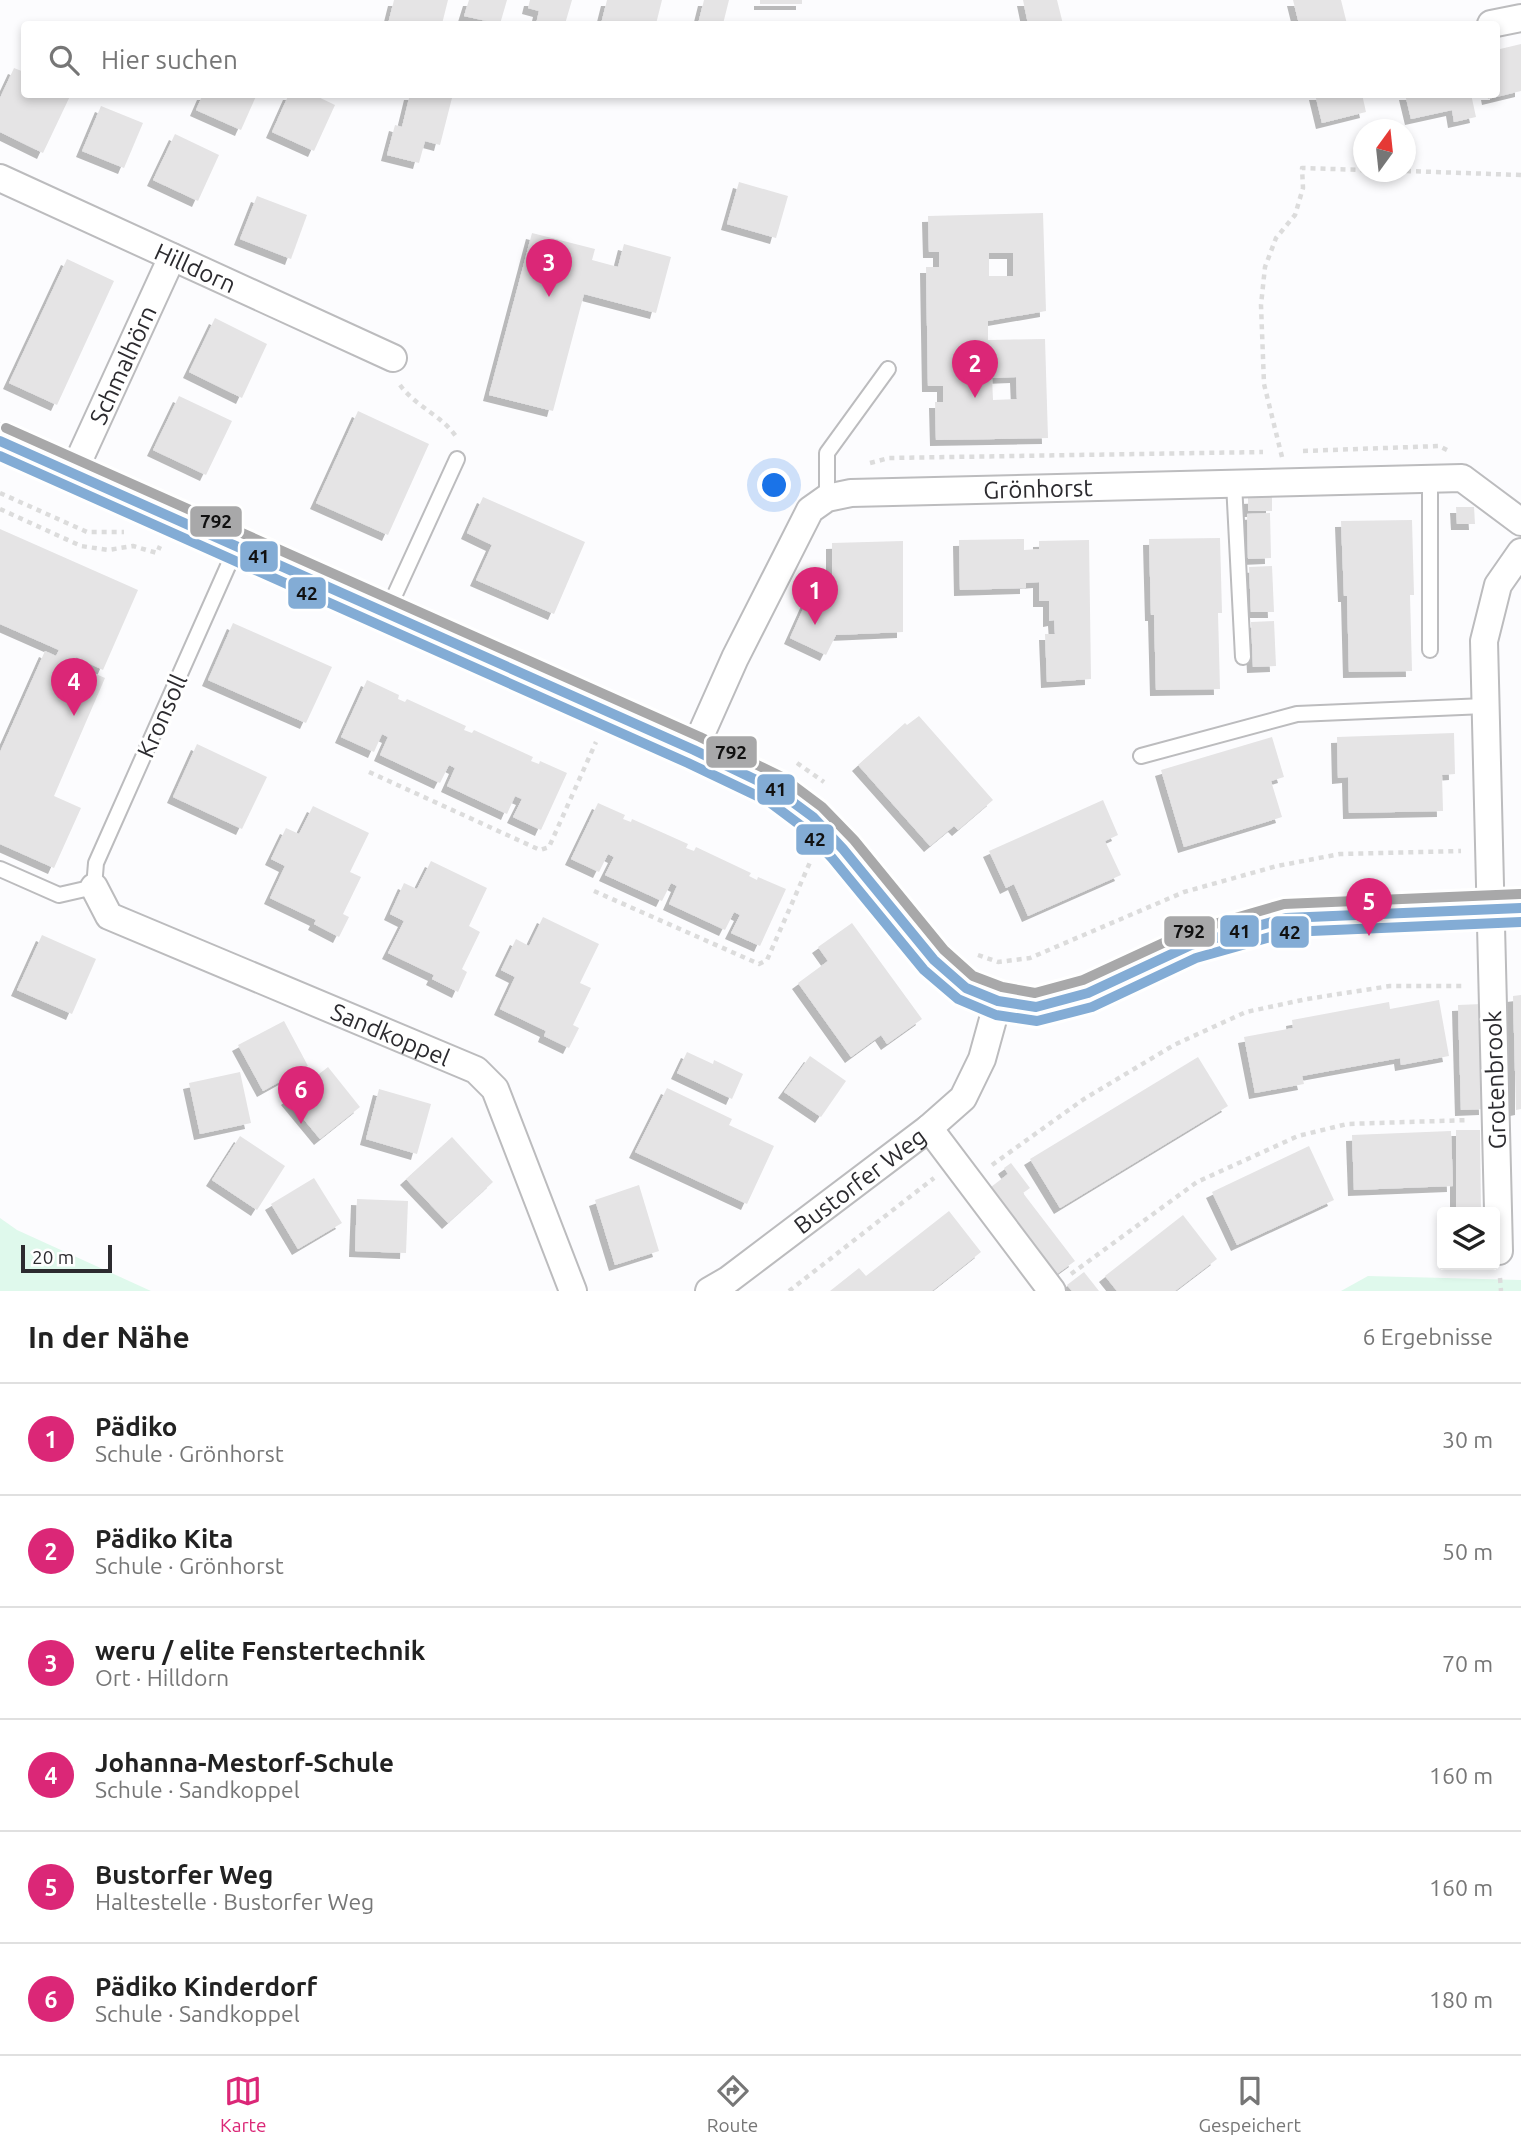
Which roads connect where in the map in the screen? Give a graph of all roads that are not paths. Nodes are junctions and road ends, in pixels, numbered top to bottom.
1 (1521, 18) edge
2 (1500, 22) edge
3 (0, 178) edge
4 (172, 257) junction
5 (393, 358) road end
6 (888, 369) dead end
7 (0, 440) edge
8 (457, 459) road end
9 (73, 474) junction
10 (1430, 479) junction
11 (1234, 483) junction
12 (827, 498) junction
13 (1521, 522) edge
14 (236, 548) junction
15 (1521, 552) edge
16 (386, 614) junction
17 (1430, 650) dead end
18 (1243, 657) dead end
19 (1485, 706) junction
20 (694, 750) junction
21 (1141, 756) dead end
22 (0, 869) edge
23 (94, 887) junction
24 (1506, 908) edge
25 (998, 1001) junction
26 (929, 1128) junction
27 (1498, 1207) edge
28 (1051, 1290) edge
29 (573, 1291) edge
30 (709, 1291) edge

1 - 2 street
3 - 4 street, Hilldorn
4 - 5 street, Hilldorn
4 - 9 street, Schmalhörn
6 - 12 lane
7 - 9 street
8 - 16 lane
9 - 14 street
10 - 11 street, Grönhorst
10 - 13 street, Grönhorst
10 - 17 lane
11 - 12 street, Grönhorst
11 - 18 lane
12 - 20 street
14 - 16 street
14 - 23 lane, Kronsoll
15 - 19 street
16 - 20 street
19 - 21 lane
19 - 24 street
20 - 25 street
22 - 23 lane
23 - 29 street, Sandkoppel
24 - 25 street
24 - 27 street, Grotenbrook
25 - 26 street, Bustorfer Weg
26 - 28 street
26 - 30 street, Bustorfer Weg

